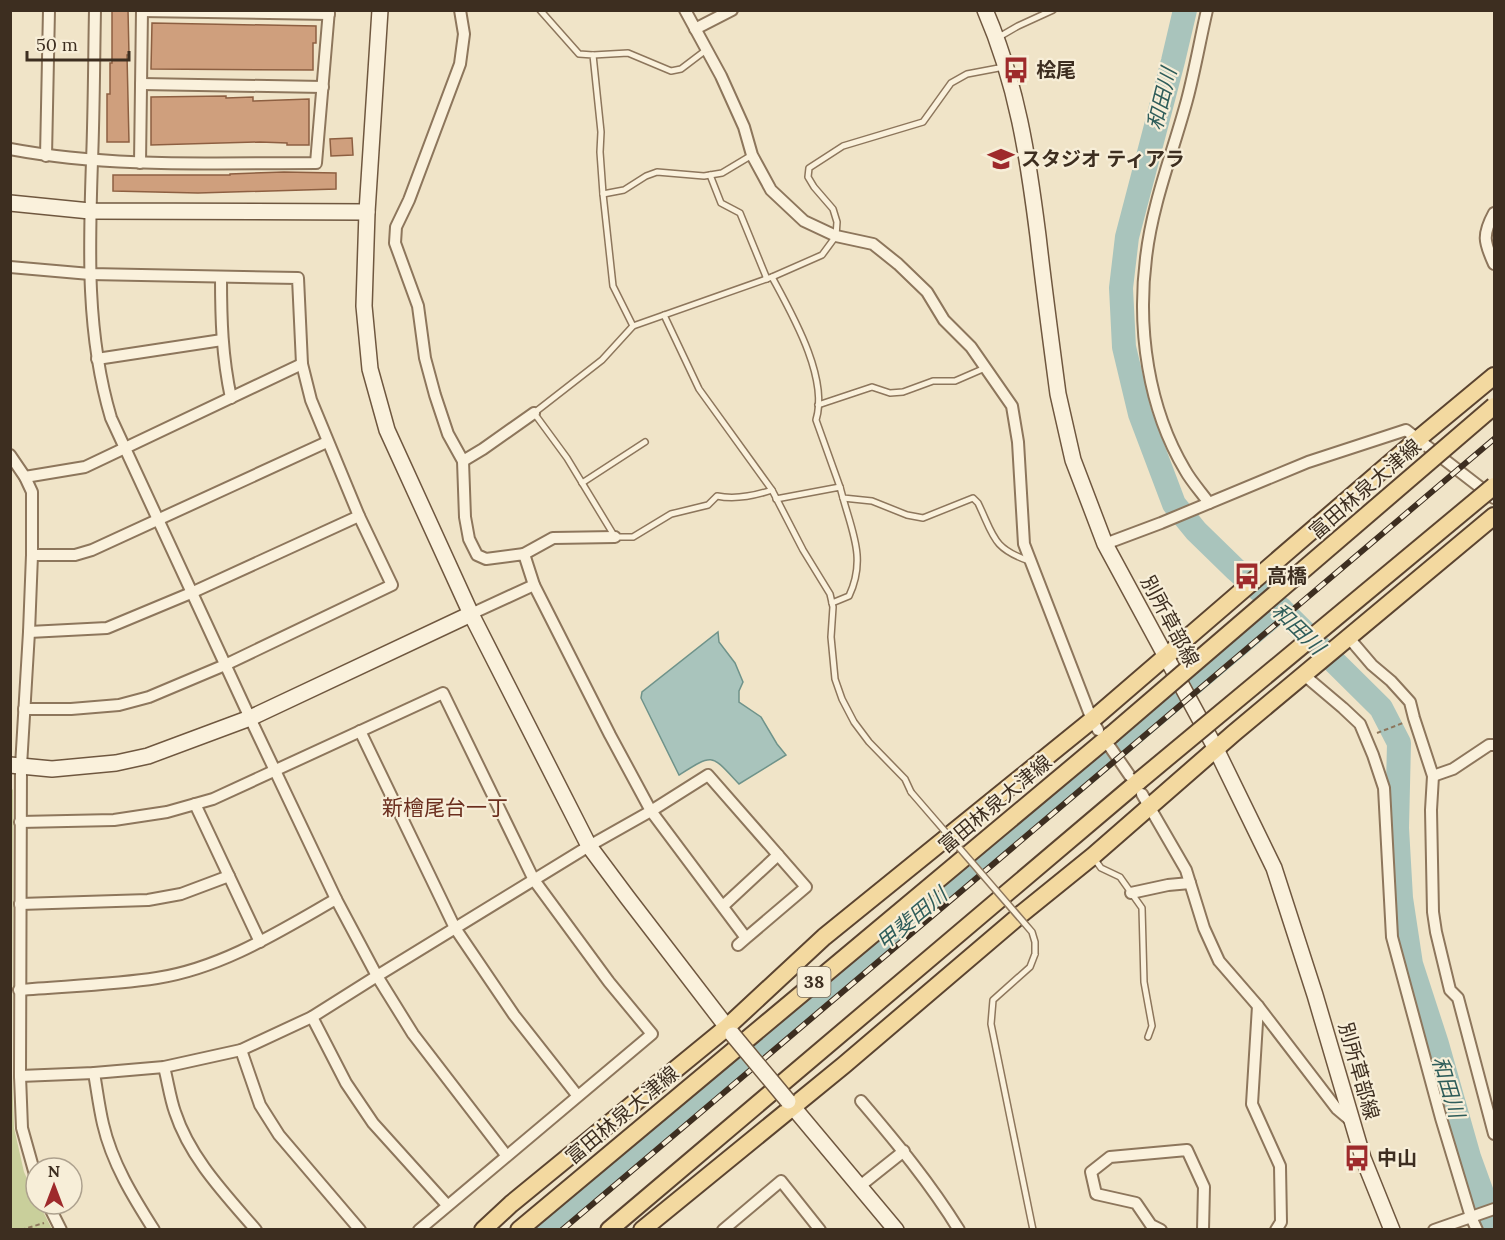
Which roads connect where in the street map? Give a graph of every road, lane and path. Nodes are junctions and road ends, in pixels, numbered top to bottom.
1 (49, 10) edge
2 (95, 10) edge
3 (380, 10) edge
4 (460, 10) edge
5 (540, 10) edge
6 (685, 10) edge
7 (732, 10) edge
8 (985, 10) edge
9 (1053, 10) edge
10 (1207, 10) edge
11 (142, 11) edge
12 (329, 12) edge
13 (695, 29) junction
14 (997, 38) junction
15 (706, 50) junction
16 (593, 55) junction
17 (1006, 67) junction
18 (141, 84) junction
19 (323, 87) junction
20 (10, 149) edge
21 (752, 155) junction
22 (46, 156) junction
23 (92, 161) junction
24 (140, 163) junction
25 (710, 175) junction
26 (603, 194) junction
27 (10, 203) edge
28 (90, 211) junction
29 (367, 212) junction
30 (1494, 213) edge
31 (837, 236) junction
32 (1494, 264) edge
33 (10, 267) edge
34 (90, 274) junction
35 (221, 277) junction
36 (770, 278) junction
37 (664, 315) junction
38 (633, 326) junction
39 (222, 340) junction
40 (97, 359) junction
41 (302, 364) junction
42 (985, 368) junction
43 (1494, 376) edge
44 (231, 398) junction
45 (818, 405) junction
46 (1494, 406) edge
47 (534, 413) junction
48 (1418, 439) junction
49 (327, 442) junction
50 (645, 442) dead end
51 (124, 448) junction
52 (10, 455) edge
53 (464, 461) junction
54 (25, 477) junction
55 (582, 483) junction
56 (1494, 486) edge
57 (840, 487) junction
58 (772, 490) junction
59 (843, 498) junction
60 (1494, 498) edge
61 (777, 499) junction
62 (1207, 504) junction
63 (359, 516) junction
64 (1494, 516) edge
65 (159, 520) junction
66 (615, 537) junction
67 (1106, 544) junction
68 (524, 554) junction
69 (32, 555) junction
70 (1031, 562) junction
71 (534, 585) junction
72 (192, 593) junction
73 (832, 603) junction
74 (471, 614) junction
75 (29, 632) junction
76 (1347, 639) junction
77 (1165, 657) junction
78 (225, 666) junction
79 (1307, 672) junction
80 (24, 709) junction
81 (250, 718) junction
82 (1409, 720) dead end
83 (360, 731) junction
84 (1103, 733) junction
85 (1372, 735) dead end
86 (1494, 745) edge
87 (1216, 749) junction
88 (16, 766) edge
89 (276, 771) junction
90 (1433, 776) junction
91 (1140, 789) junction
92 (195, 804) junction
93 (651, 811) junction
94 (20, 822) junction
95 (589, 846) junction
96 (778, 855) junction
97 (1092, 856) junction
98 (229, 876) junction
99 (534, 880) junction
100 (1190, 883) junction
101 (1131, 893) junction
102 (336, 898) junction
103 (20, 904) junction
104 (723, 906) junction
105 (455, 928) junction
106 (260, 942) junction
107 (377, 976) junction
108 (19, 990) junction
109 (1258, 1006) junction
110 (312, 1017) junction
111 (729, 1031) junction
112 (1148, 1037) dead end
113 (241, 1050) junction
114 (164, 1067) junction
115 (94, 1073) junction
116 (20, 1076) junction
117 (577, 1095) junction
118 (861, 1101) dead end
119 (791, 1104) junction
120 (1350, 1120) junction
121 (1494, 1134) edge
122 (904, 1151) junction
123 (506, 1155) junction
124 (30, 1156) edge
125 (860, 1186) junction
126 (447, 1205) junction
127 (1494, 1209) edge
128 (1474, 1216) junction
129 (58, 1225) edge
130 (724, 1229) edge
131 (21, 1230) edge
132 (154, 1230) edge
133 (256, 1230) edge
134 (360, 1230) edge
135 (419, 1230) edge
136 (483, 1230) edge
137 (519, 1230) edge
138 (609, 1230) edge
139 (642, 1230) edge
140 (820, 1230) edge
141 (896, 1230) edge
142 (959, 1230) edge
143 (1034, 1230) edge
144 (1161, 1230) edge
145 (1203, 1230) edge
146 (1276, 1230) edge
147 (1392, 1230) edge
148 (1434, 1230) edge
149 (1477, 1230) edge

1 - 22 street
2 - 23 street
3 - 29 street
4 - 53 street
5 - 16 lane
6 - 13 street
7 - 13 street
8 - 14 street, 別所草部線
9 - 14 lane
10 - 62 street
11 - 12 street
11 - 18 street
12 - 19 street
13 - 15 street
14 - 17 street, 別所草部線
15 - 16 lane
15 - 21 street
16 - 26 lane
17 - 31 lane
17 - 67 street, 別所草部線
18 - 19 street
18 - 24 street
19 - 24 street
20 - 22 street
21 - 25 lane
21 - 31 street
22 - 23 street
23 - 24 street
23 - 28 street
25 - 26 lane
25 - 36 lane
26 - 38 lane
27 - 28 street
28 - 29 street
28 - 34 street
29 - 74 street
30 - 32 street
31 - 36 lane
31 - 42 street
33 - 34 street
34 - 35 street
34 - 40 street
35 - 39 street
35 - 41 street
36 - 37 lane
36 - 45 lane
37 - 38 lane
37 - 58 lane
38 - 47 lane
39 - 40 street
39 - 44 street
40 - 51 street
41 - 44 street
41 - 49 street
42 - 45 lane
42 - 70 street
43 - 48 main road
44 - 51 street
45 - 57 lane
46 - 84 main road, 富田林泉大津線 / 38, bridge
47 - 53 street
47 - 55 lane
48 - 60 street
48 - 62 street
48 - 77 main road
49 - 63 street
49 - 65 street
50 - 55 lane
51 - 54 street
51 - 65 street
52 - 54 street
53 - 68 street
54 - 69 street
55 - 66 lane
56 - 91 main road, bridge
57 - 59 lane
57 - 61 lane
58 - 61 lane
58 - 66 lane
59 - 70 lane
59 - 73 lane
61 - 73 lane
62 - 67 street
63 - 72 street
63 - 78 street
64 - 76 main road
65 - 69 street
65 - 72 street
66 - 68 street
67 - 77 street, 別所草部線
68 - 71 street
69 - 75 street
70 - 84 street
71 - 74 street
71 - 93 street
72 - 75 street
72 - 78 street
73 - 143 lane, bridge
74 - 81 street
74 - 95 street
75 - 80 street
76 - 79 main road
76 - 90 street
77 - 84 main road
77 - 87 street, 別所草部線
78 - 80 street
78 - 81 street
79 - 87 main road
79 - 128 street
80 - 88 street
81 - 88 street
81 - 89 street
82 - 85 path
83 - 89 street
83 - 99 street
83 - 105 street
84 - 91 street
84 - 111 main road
84 - 137 main road, 富田林泉大津線 / 38
86 - 90 street
87 - 91 main road
87 - 120 street, 別所草部線
88 - 94 street
89 - 92 street
89 - 102 street
90 - 121 street
91 - 97 main road
91 - 100 street
91 - 138 main road
92 - 94 street
92 - 98 street
93 - 95 street
93 - 96 street
93 - 104 street
94 - 103 street
95 - 99 street
95 - 111 street
96 - 104 street
96 - 104 street
97 - 101 lane
97 - 119 main road
98 - 103 street
98 - 106 street
99 - 105 street
99 - 117 street
100 - 101 street
100 - 109 street
101 - 112 lane
102 - 106 street
102 - 107 street
103 - 108 street
105 - 107 street
105 - 117 street
106 - 108 street
107 - 110 street
107 - 123 street
108 - 116 street
109 - 120 street
109 - 146 street
110 - 113 street
110 - 126 street
111 - 119 street, bridge
111 - 136 main road
113 - 114 street
113 - 134 street
114 - 115 street
114 - 133 street
115 - 116 street
115 - 132 street
116 - 124 street
117 - 123 street
118 - 122 street
119 - 125 street
119 - 139 main road
120 - 147 street, 別所草部線
122 - 125 street
122 - 142 street
123 - 126 street
125 - 141 street
126 - 135 street
127 - 128 street
128 - 148 street
128 - 149 street
129 - 131 path
130 - 140 street
144 - 145 street

